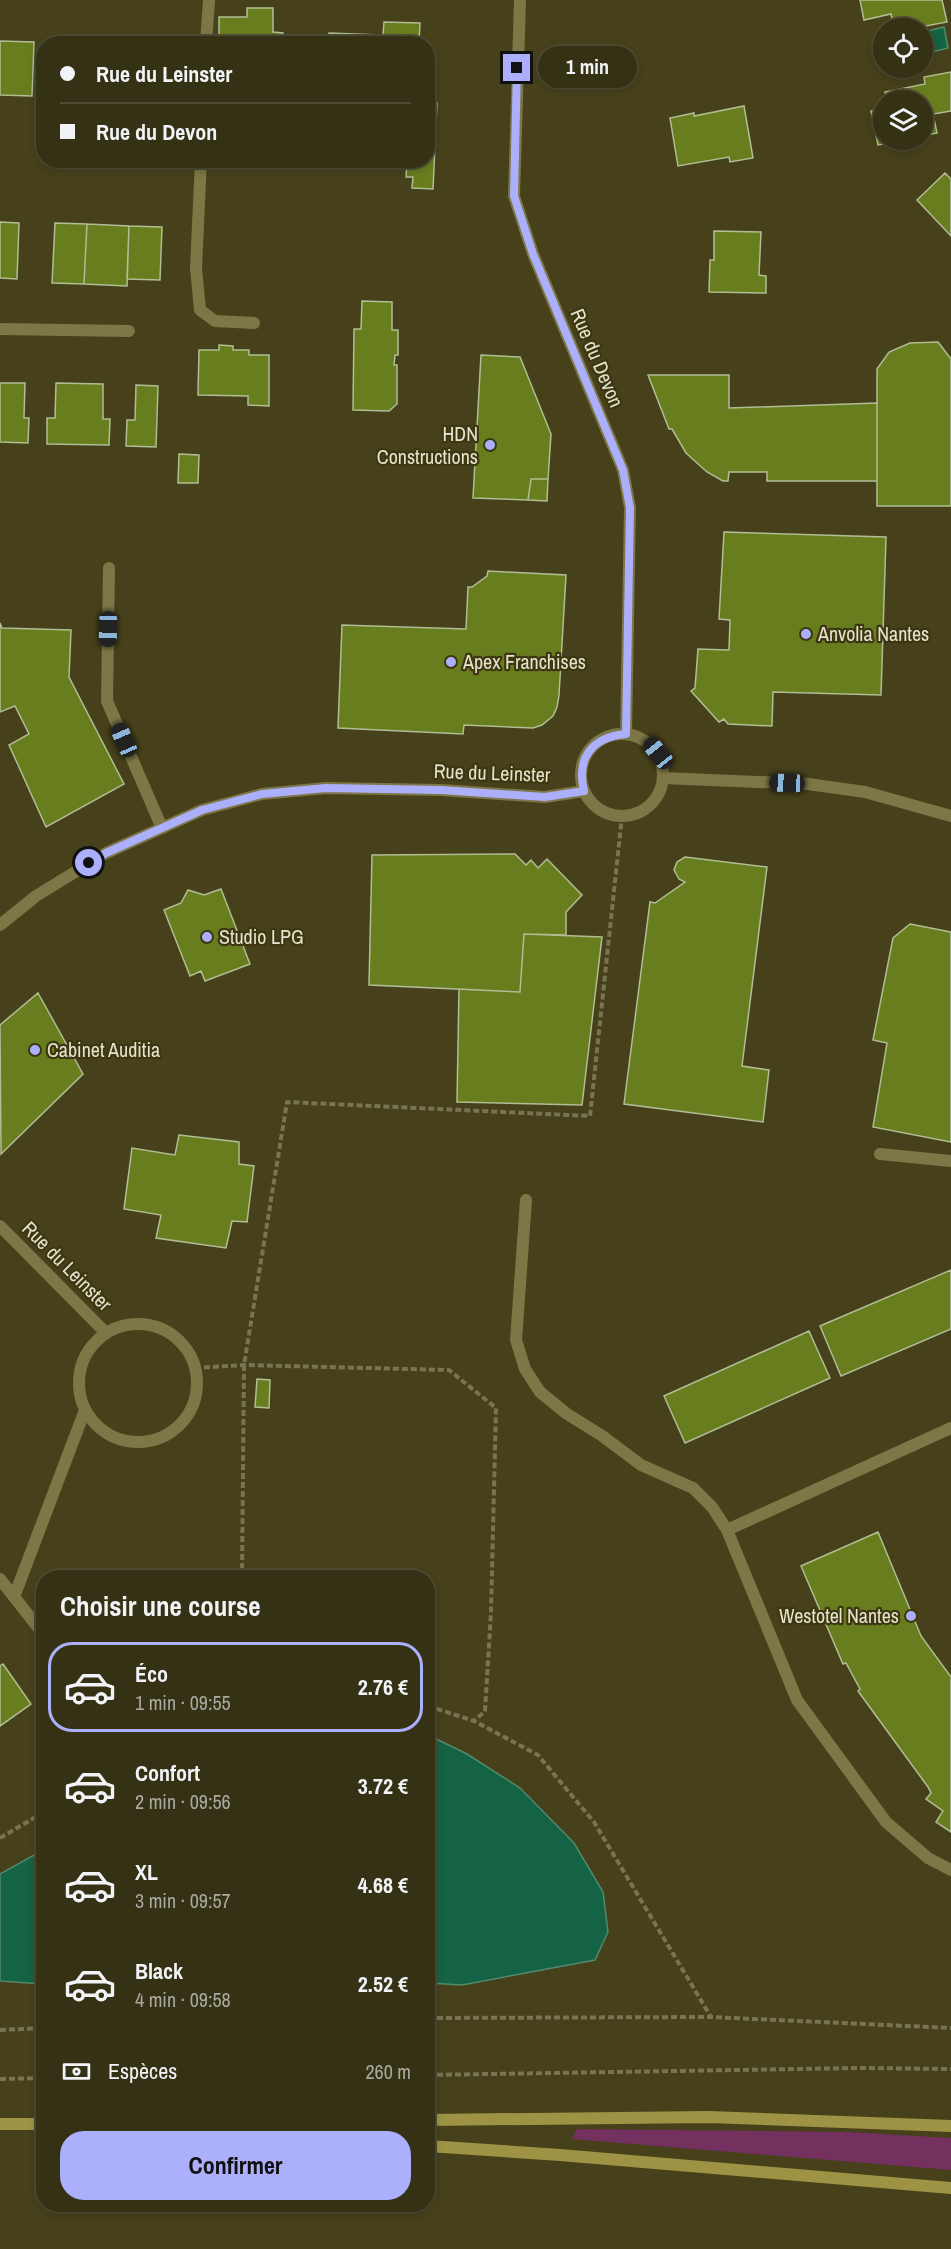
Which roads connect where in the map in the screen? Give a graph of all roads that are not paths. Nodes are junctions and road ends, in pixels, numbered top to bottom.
1 (209, 0) edge
2 (520, 0) edge
3 (207, 36) edge
4 (201, 168) edge
5 (254, 323) dead end
6 (0, 329) edge
7 (129, 331) dead end
8 (110, 568) dead end
9 (626, 734) junction
10 (663, 778) junction
11 (584, 791) junction
12 (951, 816) edge
13 (162, 828) junction
14 (0, 926) edge
15 (880, 1154) dead end
16 (951, 1161) edge
17 (526, 1200) dead end
18 (0, 1226) edge
19 (106, 1333) junction
20 (85, 1410) junction
21 (951, 1428) edge
22 (727, 1530) junction
23 (0, 1579) edge
24 (14, 1597) junction
25 (36, 1625) edge
26 (951, 1870) edge
27 (435, 2120) edge
28 (0, 2124) edge
29 (36, 2124) edge
30 (951, 2126) edge
31 (435, 2146) edge
32 (951, 2187) edge

1 - 3 street
2 - 9 street, Rue du Devon
4 - 5 street
6 - 7 street
8 - 13 street
9 - 10 street
9 - 11 street
10 - 11 street
10 - 12 street
11 - 13 street, Rue du Leinster
13 - 14 street, Rue du Leinster
15 - 16 street
17 - 22 street
18 - 19 street, Rue du Leinster
19 - 20 street, Rue du Leinster
19 - 20 street, Rue du Leinster
20 - 24 street
21 - 22 street
22 - 26 street
23 - 24 street
24 - 25 street
27 - 30 main road
28 - 29 main road
31 - 32 main road

